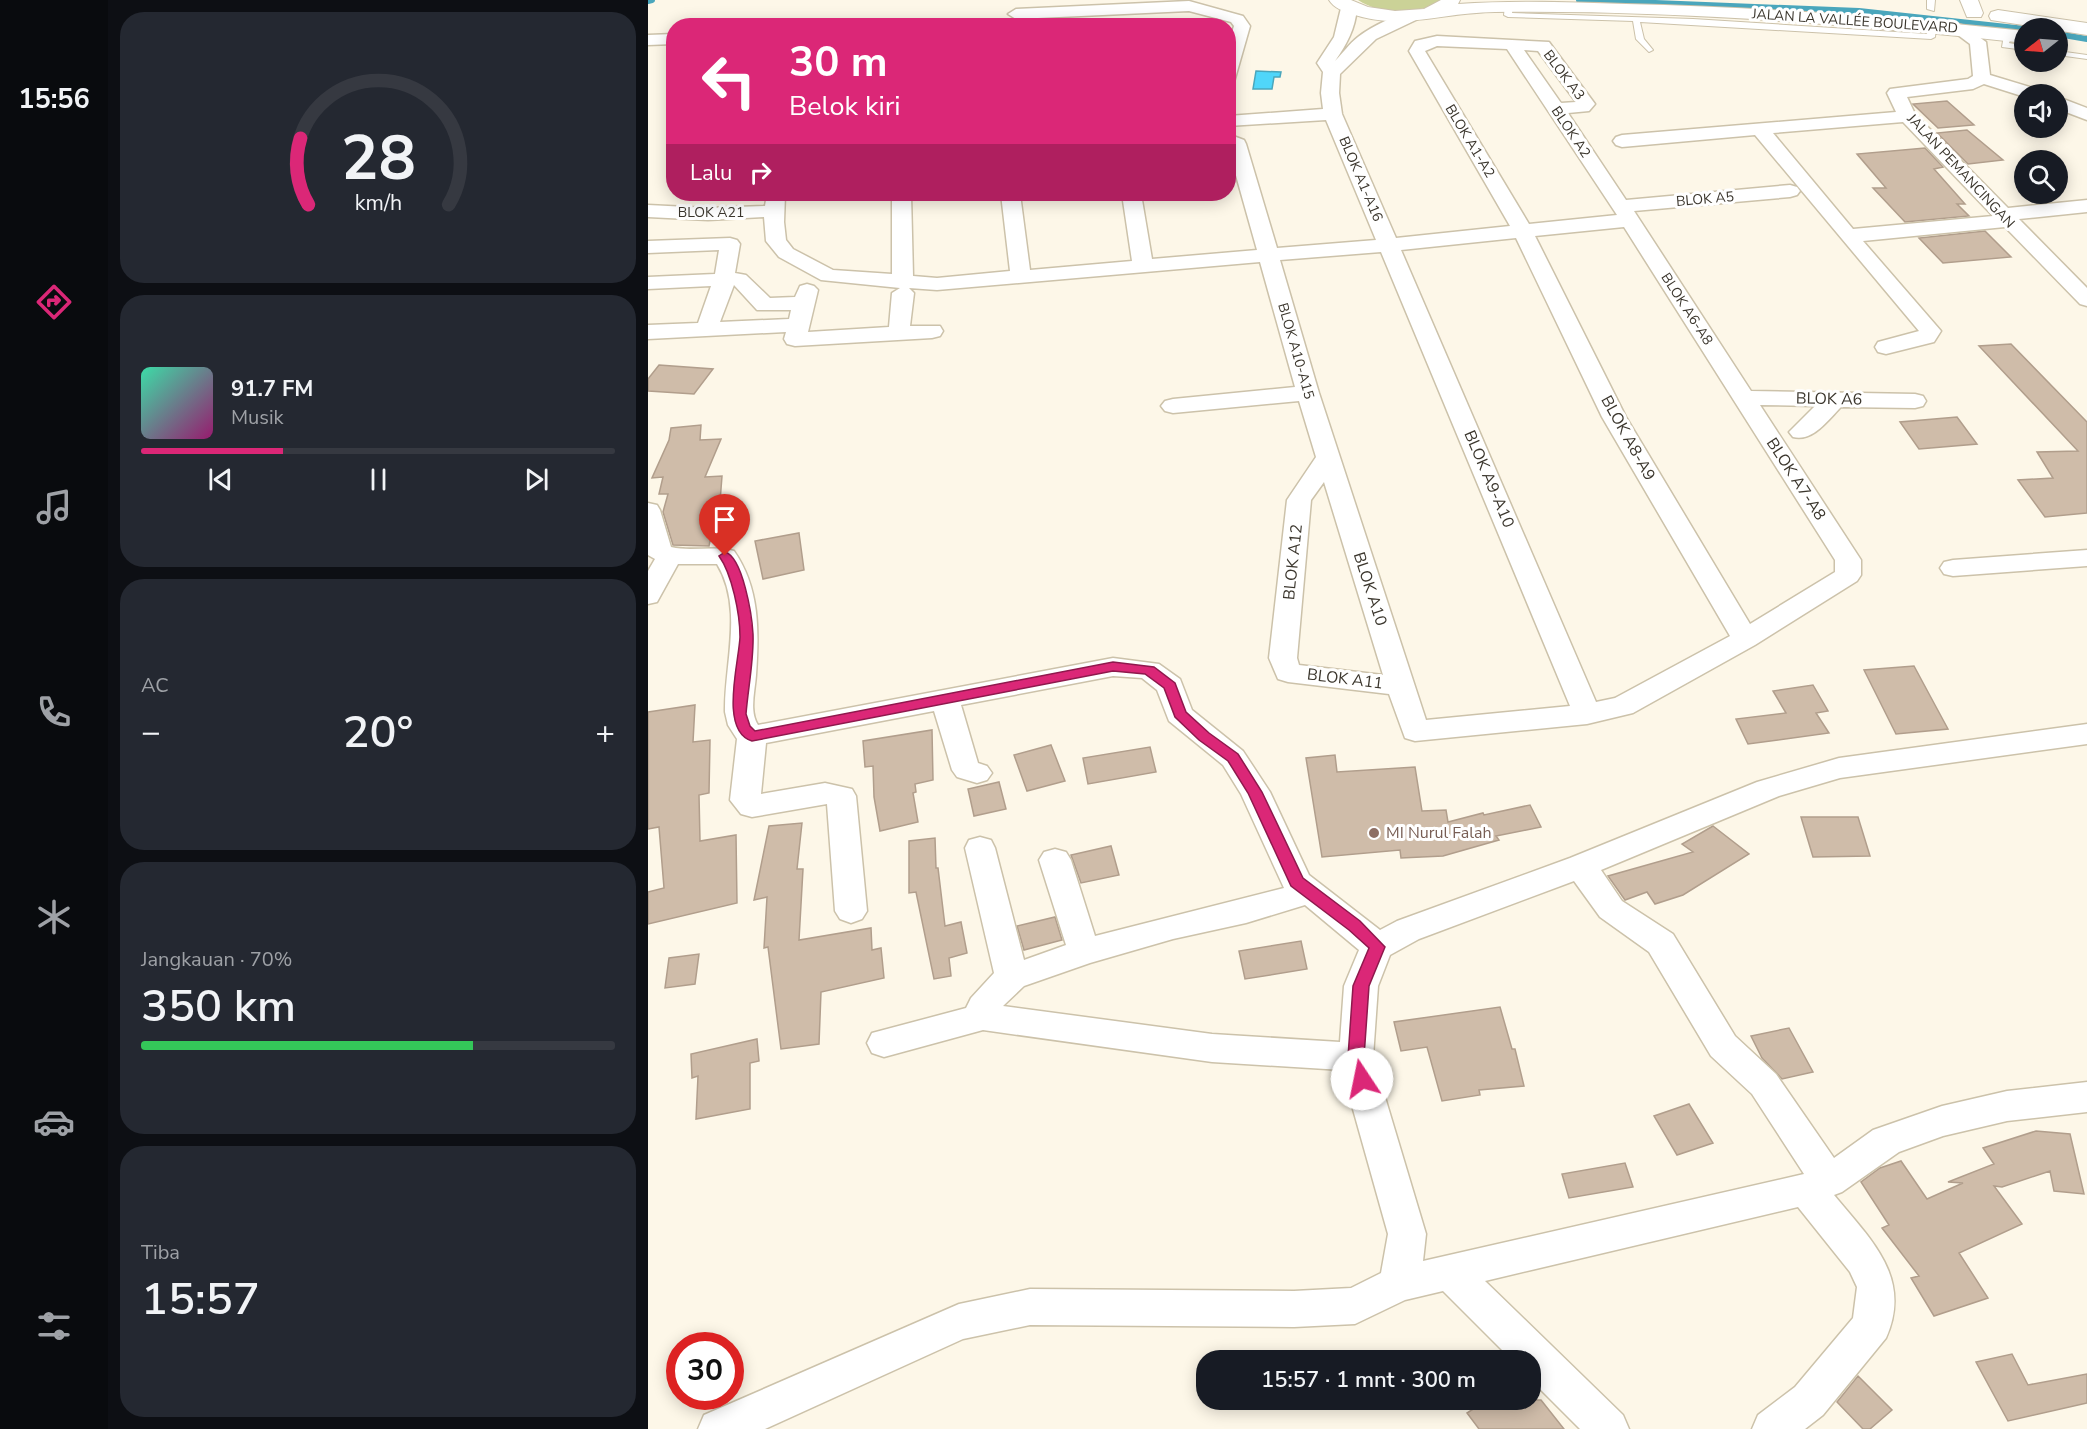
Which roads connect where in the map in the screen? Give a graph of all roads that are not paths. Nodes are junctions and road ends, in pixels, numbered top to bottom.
1 (1452, 0) edge
2 (1811, 0) edge
3 (1340, 2) edge
4 (1698, 5) edge
5 (1509, 6) junction
6 (1149, 8) junction
7 (1965, 11) edge
8 (1098, 12) edge
9 (1432, 12) junction
10 (1932, 12) edge
11 (1016, 13) edge
12 (1412, 15) junction
13 (1146, 18) edge
14 (1233, 18) edge
15 (1236, 19) edge
16 (1636, 19) junction
17 (2087, 29) edge
18 (2014, 35) edge
19 (2014, 38) edge
20 (666, 39) edge
21 (648, 40) edge
22 (1348, 44) junction
23 (1512, 44) junction
24 (2068, 44) edge
25 (2014, 46) edge
26 (2087, 47) edge
27 (1236, 48) edge
28 (1649, 50) dead end
29 (2068, 54) edge
30 (2087, 57) edge
31 (1982, 78) junction
32 (2014, 88) edge
33 (2068, 106) edge
34 (1556, 109) junction
35 (1333, 114) junction
36 (2087, 115) edge
37 (1907, 116) junction
38 (1236, 120) edge
39 (1760, 129) junction
40 (1622, 141) dead end
41 (1236, 151) edge
42 (1790, 191) dead end
43 (901, 201) edge
44 (1011, 201) edge
45 (1132, 201) edge
46 (775, 202) edge
47 (2087, 206) edge
48 (648, 211) edge
49 (1625, 213) junction
50 (2004, 218) junction
51 (1524, 231) junction
52 (1848, 236) junction
53 (1388, 245) junction
54 (648, 247) edge
55 (1270, 255) junction
56 (1143, 266) junction
57 (1021, 277) junction
58 (724, 279) junction
59 (648, 283) edge
60 (903, 287) junction
61 (2087, 300) edge
62 (797, 325) junction
63 (707, 329) junction
64 (932, 331) dead end
65 (648, 332) edge
66 (899, 332) junction
67 (1886, 347) dead end
68 (1308, 393) junction
69 (1744, 398) junction
70 (1837, 398) junction
71 (1915, 400) dead end
72 (1173, 406) dead end
73 (1801, 432) dead end
74 (1327, 453) junction
75 (648, 510) edge
76 (669, 556) junction
77 (2087, 558) edge
78 (1953, 568) dead end
79 (648, 596) edge
80 (1745, 639) junction
81 (1288, 673) joint
82 (1401, 686) junction
83 (945, 700) junction
84 (1587, 714) junction
85 (2087, 734) edge
86 (752, 736) junction
87 (977, 773) dead end
88 (980, 848) dead end
89 (1055, 860) dead end
90 (1581, 866) junction
91 (1309, 892) junction
92 (851, 911) dead end
93 (1377, 947) junction
94 (1084, 952) junction
95 (1012, 977) junction
96 (983, 1017) junction
97 (884, 1043) dead end
98 (1356, 1057) junction
99 (2087, 1096) edge
100 (1817, 1185) junction
101 (1450, 1272) junction
102 (1398, 1284) junction
103 (719, 1429) edge
104 (1608, 1429) edge
105 (1773, 1429) edge

1 - 9 street
2 - 10 street, JALAN LA VALLÉE BOULEVARD
3 - 12 street, JALAN LA VALLÉE BOULEVARD
3 - 22 street
4 - 5 street, JALAN LA VALLÉE BOULEVARD
4 - 10 street, JALAN LA VALLÉE BOULEVARD
5 - 9 street, JALAN LA VALLÉE BOULEVARD
5 - 16 lane
6 - 8 street
6 - 13 street
6 - 14 street
7 - 10 street, JALAN LA VALLÉE BOULEVARD
7 - 17 street, JALAN LA VALLÉE BOULEVARD
7 - 18 street, JALAN LA VALLÉE BOULEVARD
7 - 31 street
8 - 11 street
9 - 12 street, JALAN LA VALLÉE BOULEVARD
10 - 16 lane
12 - 22 street
15 - 27 street
16 - 28 lane
19 - 25 lane
20 - 21 street
22 - 35 street, BLOK A1-A16
23 - 34 street, BLOK A2
23 - 34 street, BLOK A3
23 - 51 street, BLOK A1-A2
24 - 26 street
29 - 30 lane
31 - 32 street
31 - 37 street, JALAN PEMANCINGAN
33 - 36 street
34 - 49 street, BLOK A2
35 - 38 street
35 - 53 street, BLOK A1-A16
37 - 39 street
37 - 50 street, JALAN PEMANCINGAN
39 - 40 street
39 - 52 street
41 - 55 street, BLOK A10-A15
42 - 49 street, BLOK A5
43 - 60 street
44 - 57 street
45 - 56 street
46 - 48 street, BLOK A21
46 - 60 street, BLOK A5
47 - 50 street
49 - 51 street, BLOK A5
49 - 69 street, BLOK A6-A8
50 - 52 street
50 - 61 street, JALAN PEMANCINGAN
51 - 53 street, BLOK A5
51 - 80 street, BLOK A8-A9
52 - 67 street
53 - 55 street, BLOK A5
53 - 84 street, BLOK A9-A10
54 - 58 street
55 - 56 street, BLOK A5
55 - 68 street, BLOK A10-A15
56 - 57 street, BLOK A5
57 - 60 street, BLOK A5
58 - 59 street
58 - 62 street
58 - 63 street
60 - 66 street
62 - 63 street
62 - 66 street
63 - 65 street
64 - 66 street
68 - 72 street
68 - 74 street, BLOK A10-A15
69 - 70 street, BLOK A6
69 - 80 street, BLOK A7-A8
70 - 71 street, BLOK A6
70 - 73 street
74 - 81 street, BLOK A12
74 - 82 street, BLOK A10
75 - 76 street
76 - 79 street
76 - 86 street
77 - 78 street
80 - 84 street
81 - 82 street, BLOK A11
82 - 84 street, BLOK A10
83 - 86 street
83 - 87 street
83 - 91 street
85 - 90 street
86 - 92 street
88 - 95 street
89 - 94 street
90 - 93 street
90 - 100 street
91 - 93 street
91 - 94 street
93 - 98 street
94 - 95 street
95 - 96 street
96 - 97 street
96 - 98 street
98 - 102 street
99 - 100 street
100 - 101 street
100 - 105 street
101 - 102 street
101 - 104 street
102 - 103 street

